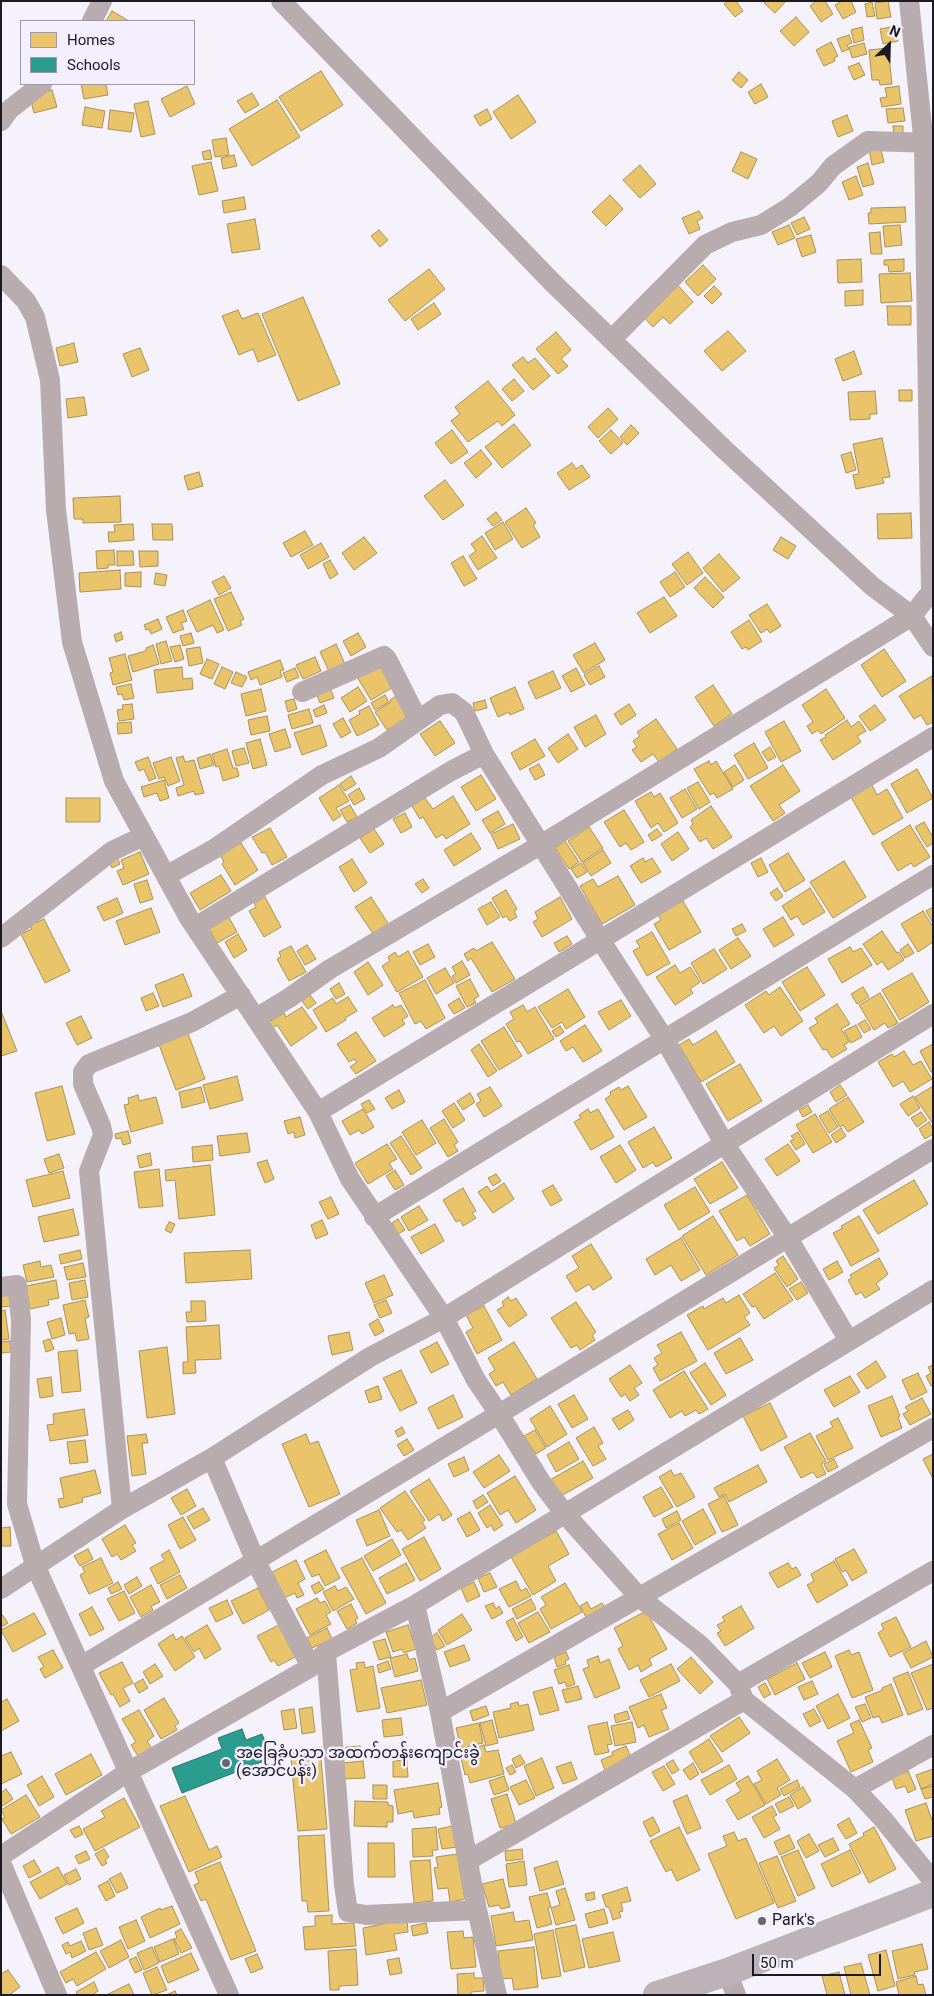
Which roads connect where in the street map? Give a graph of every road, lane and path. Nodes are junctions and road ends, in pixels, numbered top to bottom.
1 (102, 1) edge
2 (281, 1) edge
3 (909, 1) edge
4 (92, 20) edge
5 (41, 85) edge
6 (1, 121) edge
7 (928, 143) edge
8 (1, 275) edge
9 (612, 339) junction
10 (931, 572) edge
11 (912, 616) junction
12 (933, 647) edge
13 (302, 692) dead end
14 (418, 720) junction
15 (933, 736) edge
16 (484, 754) junction
17 (144, 836) junction
18 (542, 844) junction
19 (933, 875) edge
20 (166, 876) junction
21 (195, 927) junction
22 (1, 938) edge
23 (601, 941) junction
24 (242, 995) junction
25 (933, 1014) edge
26 (256, 1018) junction
27 (665, 1040) junction
28 (318, 1112) junction
29 (724, 1143) junction
30 (933, 1148) edge
31 (374, 1217) junction
32 (788, 1238) junction
33 (1, 1287) edge
34 (933, 1290) edge
35 (444, 1318) junction
36 (849, 1341) junction
37 (500, 1414) junction
38 (933, 1428) edge
39 (212, 1458) junction
40 (122, 1510) junction
41 (565, 1514) junction
42 (256, 1562) junction
43 (35, 1566) junction
44 (933, 1571) edge
45 (1, 1589) edge
46 (639, 1597) junction
47 (415, 1605) junction
48 (326, 1652) junction
49 (81, 1666) junction
50 (311, 1667) junction
51 (741, 1692) junction
52 (440, 1712) junction
53 (933, 1745) edge
54 (128, 1772) junction
55 (855, 1789) junction
56 (1, 1856) edge
57 (469, 1860) junction
58 (1, 1863) edge
59 (933, 1881) edge
60 (933, 1893) edge
61 (477, 1910) junction
62 (731, 1983) edge
63 (57, 1995) edge
64 (229, 1995) edge
65 (497, 1995) edge
66 (657, 1995) edge

1 - 4 street
2 - 9 street
3 - 7 street
5 - 6 street
7 - 9 street
7 - 10 street
8 - 17 street
9 - 11 street
10 - 11 street
11 - 12 street
11 - 18 street
13 - 14 street
14 - 16 street
14 - 20 street
15 - 23 street
16 - 18 street
16 - 21 street
17 - 20 street
17 - 22 street
18 - 23 street
18 - 26 street
19 - 27 street
20 - 21 street
21 - 24 street
23 - 27 street
23 - 28 street
24 - 26 street
24 - 40 street
25 - 29 street
26 - 28 street
27 - 29 street
27 - 31 street
28 - 31 street
29 - 32 street
29 - 35 street
30 - 32 street
31 - 35 street
32 - 36 street
32 - 37 street
33 - 43 street
34 - 36 street
35 - 37 street
35 - 39 street
36 - 41 street
37 - 41 street
37 - 42 street
38 - 46 street
39 - 40 street
39 - 42 street
40 - 43 street
41 - 46 street
41 - 47 street
42 - 49 street
42 - 50 street
43 - 45 street
43 - 49 street
44 - 51 street
46 - 51 street
46 - 52 street
47 - 48 street
47 - 52 street
48 - 50 street
48 - 61 street
49 - 54 street
50 - 54 street
51 - 55 street
51 - 57 street
52 - 57 street
53 - 55 street
54 - 56 street
54 - 64 street
55 - 59 street
57 - 61 street
58 - 63 street
60 - 62 highway
61 - 65 street
62 - 66 highway

